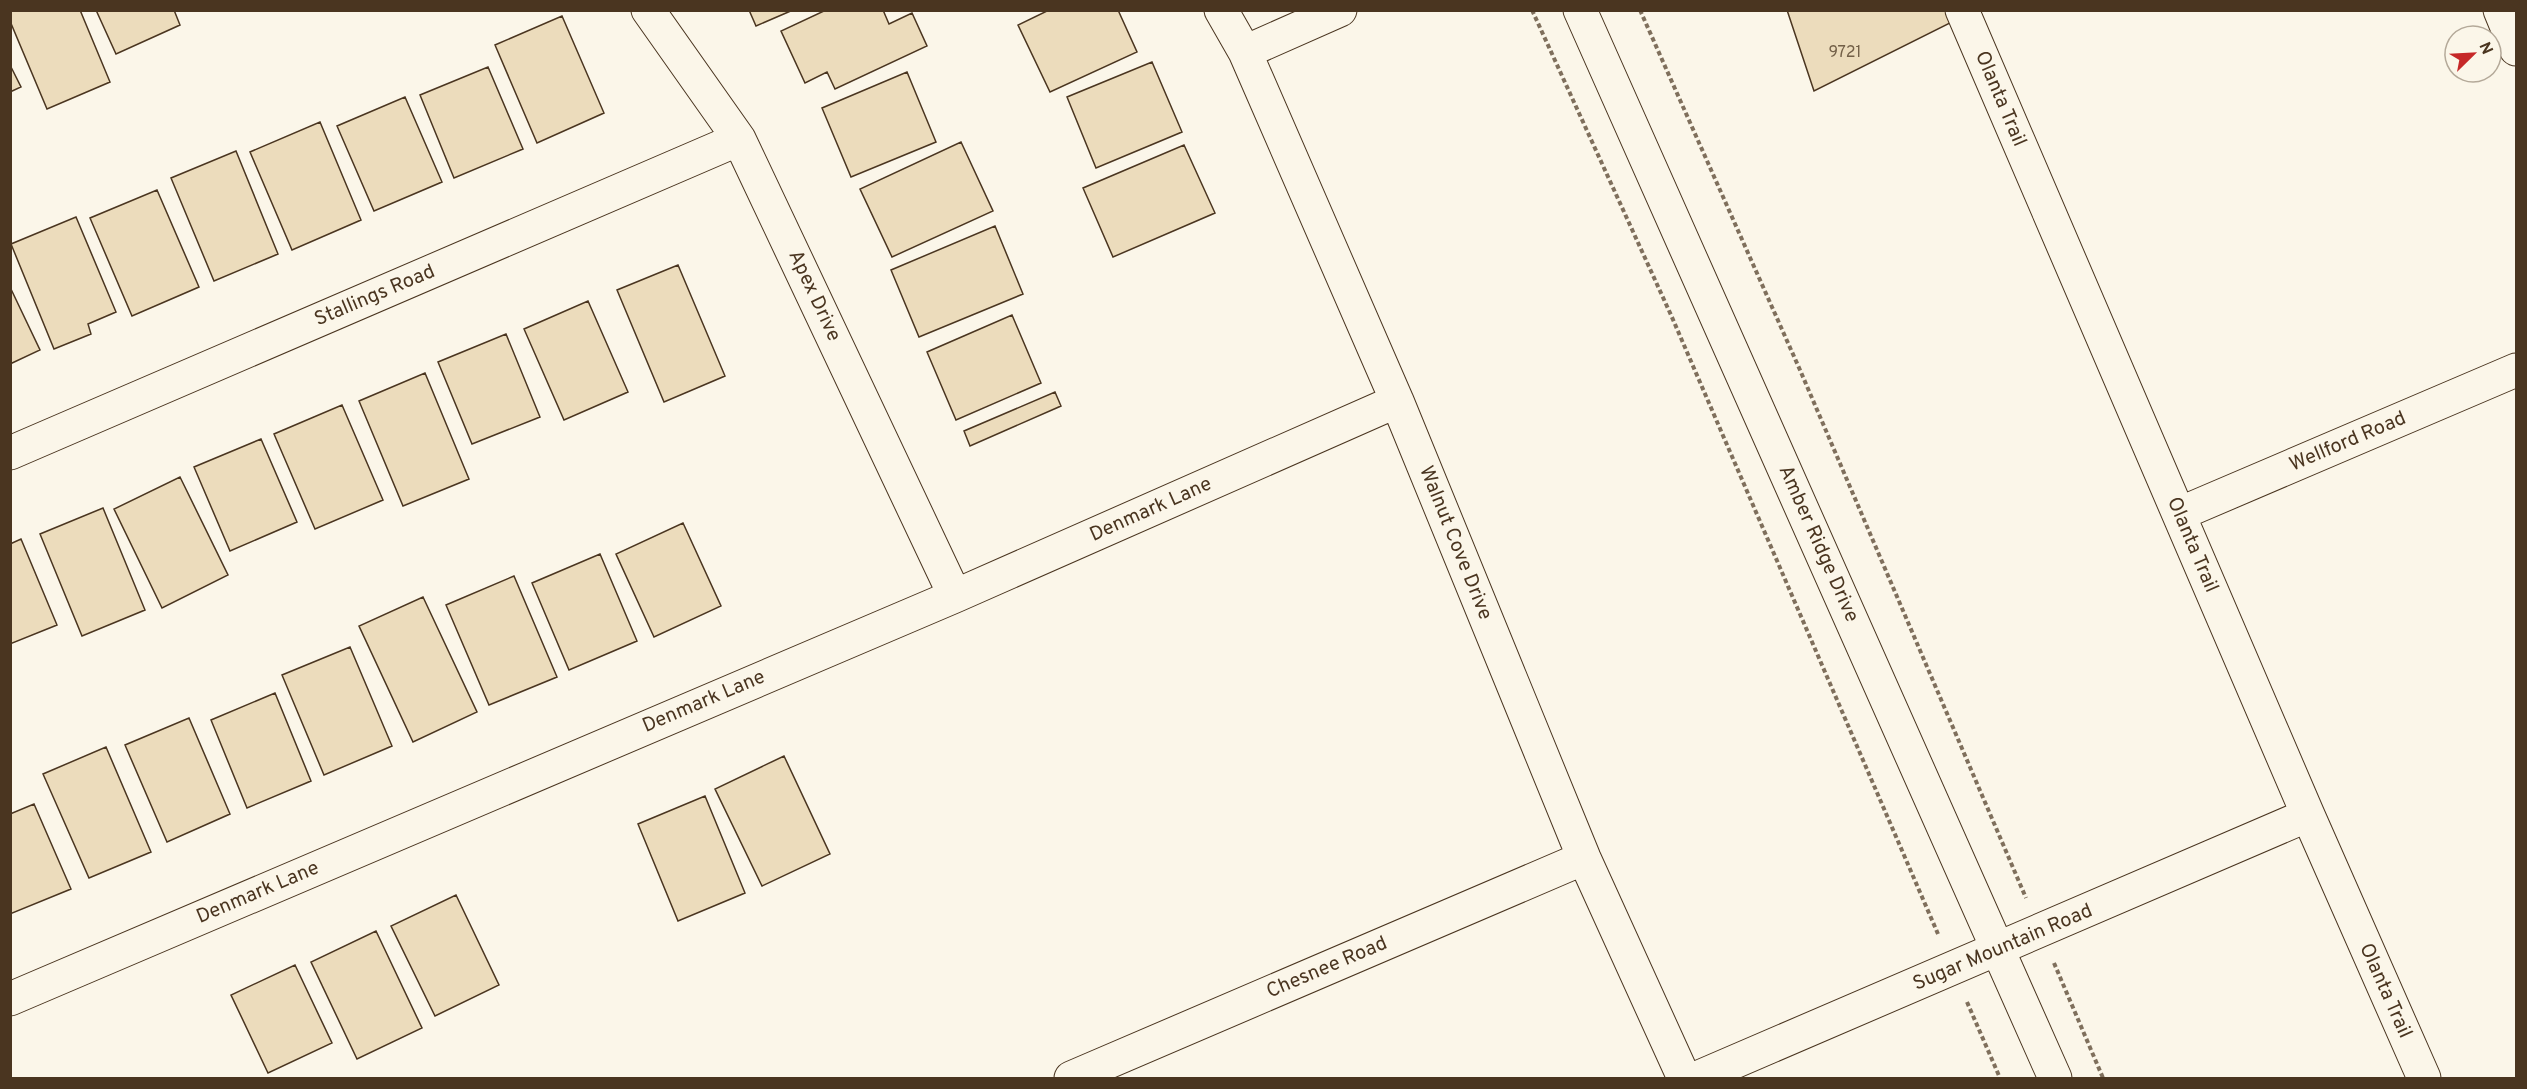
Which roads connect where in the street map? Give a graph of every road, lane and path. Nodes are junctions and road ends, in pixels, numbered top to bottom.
1 (648, 10) edge
2 (1221, 10) edge
3 (1340, 10) edge
4 (1532, 10) edge
5 (1580, 10) edge
6 (1640, 10) edge
7 (1962, 10) edge
8 (2500, 10) edge
9 (2517, 49) edge
10 (1245, 52) junction
11 (739, 139) junction
12 (2517, 370) edge
13 (1397, 401) junction
14 (10, 453) edge
15 (2179, 514) junction
16 (955, 596) junction
17 (2308, 815) junction
18 (1584, 858) junction
19 (2040, 932) junction
20 (1998, 950) junction
21 (1953, 970) junction
22 (10, 999) edge
23 (1071, 1078) edge
24 (1684, 1078) edge
25 (1696, 1078) edge
26 (2000, 1078) edge
27 (2055, 1078) edge
28 (2103, 1078) edge
29 (2424, 1078) edge

1 - 11 street, Apex Drive
2 - 10 street, Walnut Cove Drive
3 - 10 street
4 - 21 path
5 - 20 street, Amber Ridge Drive
6 - 19 path
7 - 15 street, Olanta Trail
8 - 9 street
10 - 13 street, Walnut Cove Drive
11 - 14 street, Stallings Road
11 - 16 street, Apex Drive
12 - 15 street, Wellford Road
13 - 16 street, Denmark Lane
13 - 18 street, Walnut Cove Drive
15 - 17 street, Olanta Trail
16 - 22 street, Denmark Lane
17 - 19 street, Sugar Mountain Road
17 - 29 street, Olanta Trail
18 - 23 street, Chesnee Road
18 - 24 street, Walnut Cove Drive
19 - 20 street, Sugar Mountain Road
19 - 28 path
20 - 21 street, Sugar Mountain Road
20 - 27 street, Amber Ridge Drive
21 - 25 street, Sugar Mountain Road
21 - 26 path

